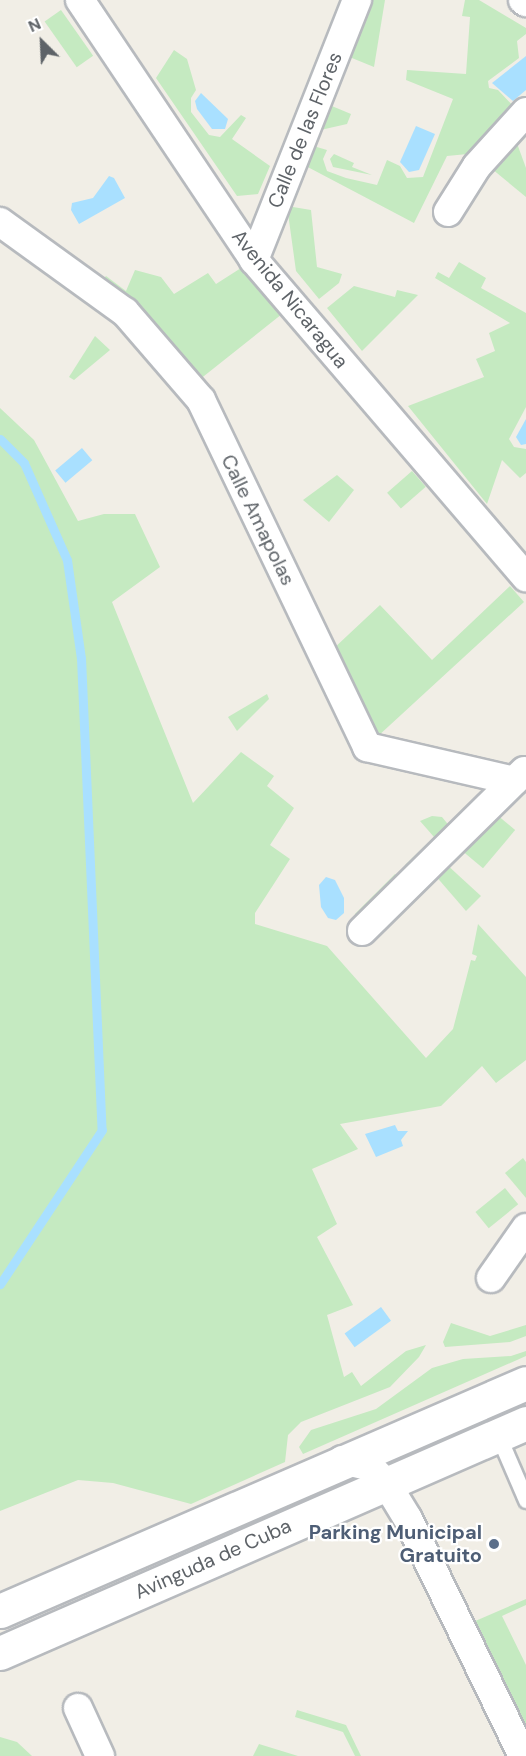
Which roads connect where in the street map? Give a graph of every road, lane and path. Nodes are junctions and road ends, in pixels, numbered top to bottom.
1 (80, 0) edge
2 (357, 0) edge
3 (526, 112) edge
4 (448, 212) dead end
5 (0, 222) edge
6 (254, 260) junction
7 (526, 577) edge
8 (520, 775) edge
9 (362, 931) dead end
10 (526, 1228) edge
11 (491, 1278) dead end
12 (526, 1383) edge
13 (512, 1429) edge
14 (342, 1460) junction
15 (438, 1460) junction
16 (386, 1483) junction
17 (526, 1500) edge
18 (408, 1519) junction
19 (0, 1611) edge
20 (0, 1653) edge
21 (78, 1708) dead end
22 (100, 1756) edge
23 (523, 1756) edge

1 - 6 street, Avenida Nicaragua
2 - 6 street, Calle de las Flores
3 - 4 street
5 - 8 street, Calle Amapolas
6 - 7 street, Avenida Nicaragua
8 - 9 street, Calle Amapolas
10 - 11 street
12 - 14 main road, Avinguda de Cuba
13 - 15 main road, Avinguda de Cuba
13 - 17 lane
14 - 16 street
14 - 19 main road, Avinguda de Cuba
15 - 16 main road, Avinguda de Cuba
15 - 18 street
16 - 18 street
16 - 20 main road, Avinguda de Cuba
18 - 23 street
21 - 22 street

